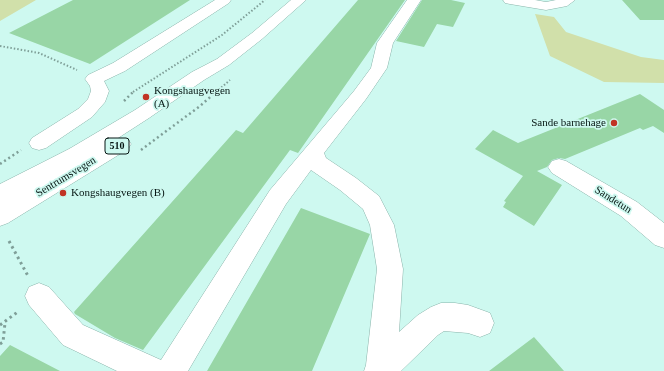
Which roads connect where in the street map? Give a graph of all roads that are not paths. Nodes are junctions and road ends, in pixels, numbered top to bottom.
1 (224, 0) edge
2 (299, 0) edge
3 (414, 0) edge
4 (510, 0) edge
5 (568, 0) edge
6 (228, 70) junction
7 (39, 143) dead end
8 (313, 152) junction
9 (559, 167) dead end
10 (0, 195) edge
11 (0, 216) edge
12 (664, 237) edge
13 (38, 296) road end
14 (480, 323) dead end
15 (380, 370) edge
16 (150, 371) edge
17 (171, 371) edge

1 - 7 main road
2 - 6 main road, Sentrumsvegen / 510
3 - 8 main road
4 - 5 main road
6 - 10 main road, Sentrumsvegen / 510
6 - 11 main road, Sentrumsvegen / 510
8 - 15 main road
8 - 17 main road
9 - 12 main road, Sandetun
13 - 16 main road
14 - 15 main road

